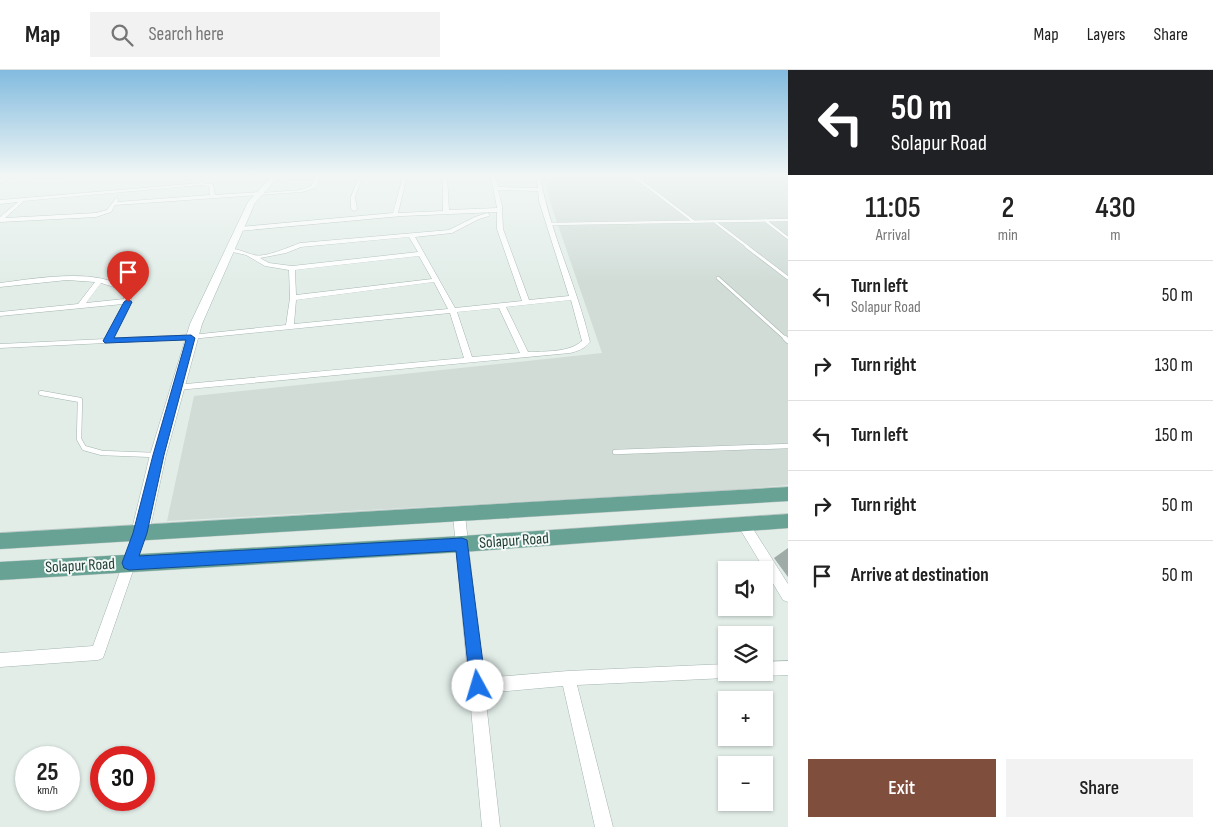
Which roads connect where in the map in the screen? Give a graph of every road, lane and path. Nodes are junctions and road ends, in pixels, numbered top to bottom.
1 (10, 211) edge
2 (108, 211) edge
3 (248, 211) edge
4 (396, 211) edge
5 (481, 211) edge
6 (497, 211) edge
7 (498, 211) edge
8 (546, 211) edge
9 (680, 211) edge
10 (446, 212) joint
11 (395, 215) junction
12 (0, 220) edge
13 (788, 220) edge
14 (693, 221) junction
15 (766, 221) junction
16 (715, 222) junction
17 (549, 224) junction
18 (240, 229) junction
19 (410, 235) junction
20 (788, 238) edge
21 (230, 250) junction
22 (420, 254) junction
23 (256, 257) junction
24 (292, 268) junction
25 (718, 278) dead end
26 (788, 278) edge
27 (100, 280) junction
28 (436, 280) junction
29 (0, 285) edge
30 (293, 298) junction
31 (574, 298) junction
32 (128, 302) junction
33 (526, 303) junction
34 (80, 306) junction
35 (502, 306) junction
36 (453, 311) junction
37 (0, 314) edge
38 (290, 327) junction
39 (191, 338) junction
40 (108, 341) junction
41 (788, 341) edge
42 (0, 346) edge
43 (525, 355) junction
44 (469, 361) junction
45 (178, 387) junction
46 (41, 393) dead end
47 (788, 446) edge
48 (615, 452) dead end
49 (158, 455) junction
50 (788, 494) edge
51 (459, 515) junction
52 (788, 521) edge
53 (744, 525) junction
54 (140, 533) junction
55 (0, 541) edge
56 (462, 544) junction
57 (129, 563) junction
58 (0, 571) edge
59 (788, 596) edge
60 (0, 660) edge
61 (788, 668) edge
62 (773, 669) edge
63 (718, 671) edge
64 (568, 678) junction
65 (478, 686) junction
66 (491, 827) edge
67 (604, 827) edge

1 - 12 street
2 - 12 street
3 - 18 street
4 - 11 street
5 - 10 street
6 - 19 street
7 - 33 street
8 - 17 street
9 - 14 lane
10 - 11 street
11 - 18 street
13 - 15 lane
14 - 16 lane
14 - 17 lane
15 - 16 lane
15 - 20 lane
16 - 26 lane
17 - 31 street
18 - 21 street
19 - 22 street
19 - 23 street
21 - 23 street
21 - 39 street
22 - 24 street
22 - 28 street
23 - 24 street
24 - 30 street
25 - 41 lane
27 - 29 street
27 - 32 street
27 - 34 street
28 - 30 street
28 - 36 street
30 - 38 street
31 - 33 street
31 - 43 street
32 - 34 street
32 - 40 street
33 - 35 street
34 - 37 street
35 - 36 street
35 - 43 street
36 - 38 street
36 - 44 street
38 - 39 street
39 - 40 street
39 - 45 street
40 - 42 street
43 - 44 street
44 - 45 street
45 - 49 street
46 - 49 lane
47 - 48 lane
49 - 54 street
50 - 51 main road, Solapur Road
51 - 54 main road, Solapur Road
51 - 56 street
52 - 53 main road, Solapur Road
53 - 56 main road, Solapur Road
53 - 59 street
54 - 55 main road, Solapur Road
54 - 57 street
56 - 57 main road, Solapur Road
56 - 65 street
57 - 58 main road, Solapur Road
57 - 60 street
61 - 62 street
63 - 64 street
64 - 65 street
64 - 67 street
65 - 66 street

